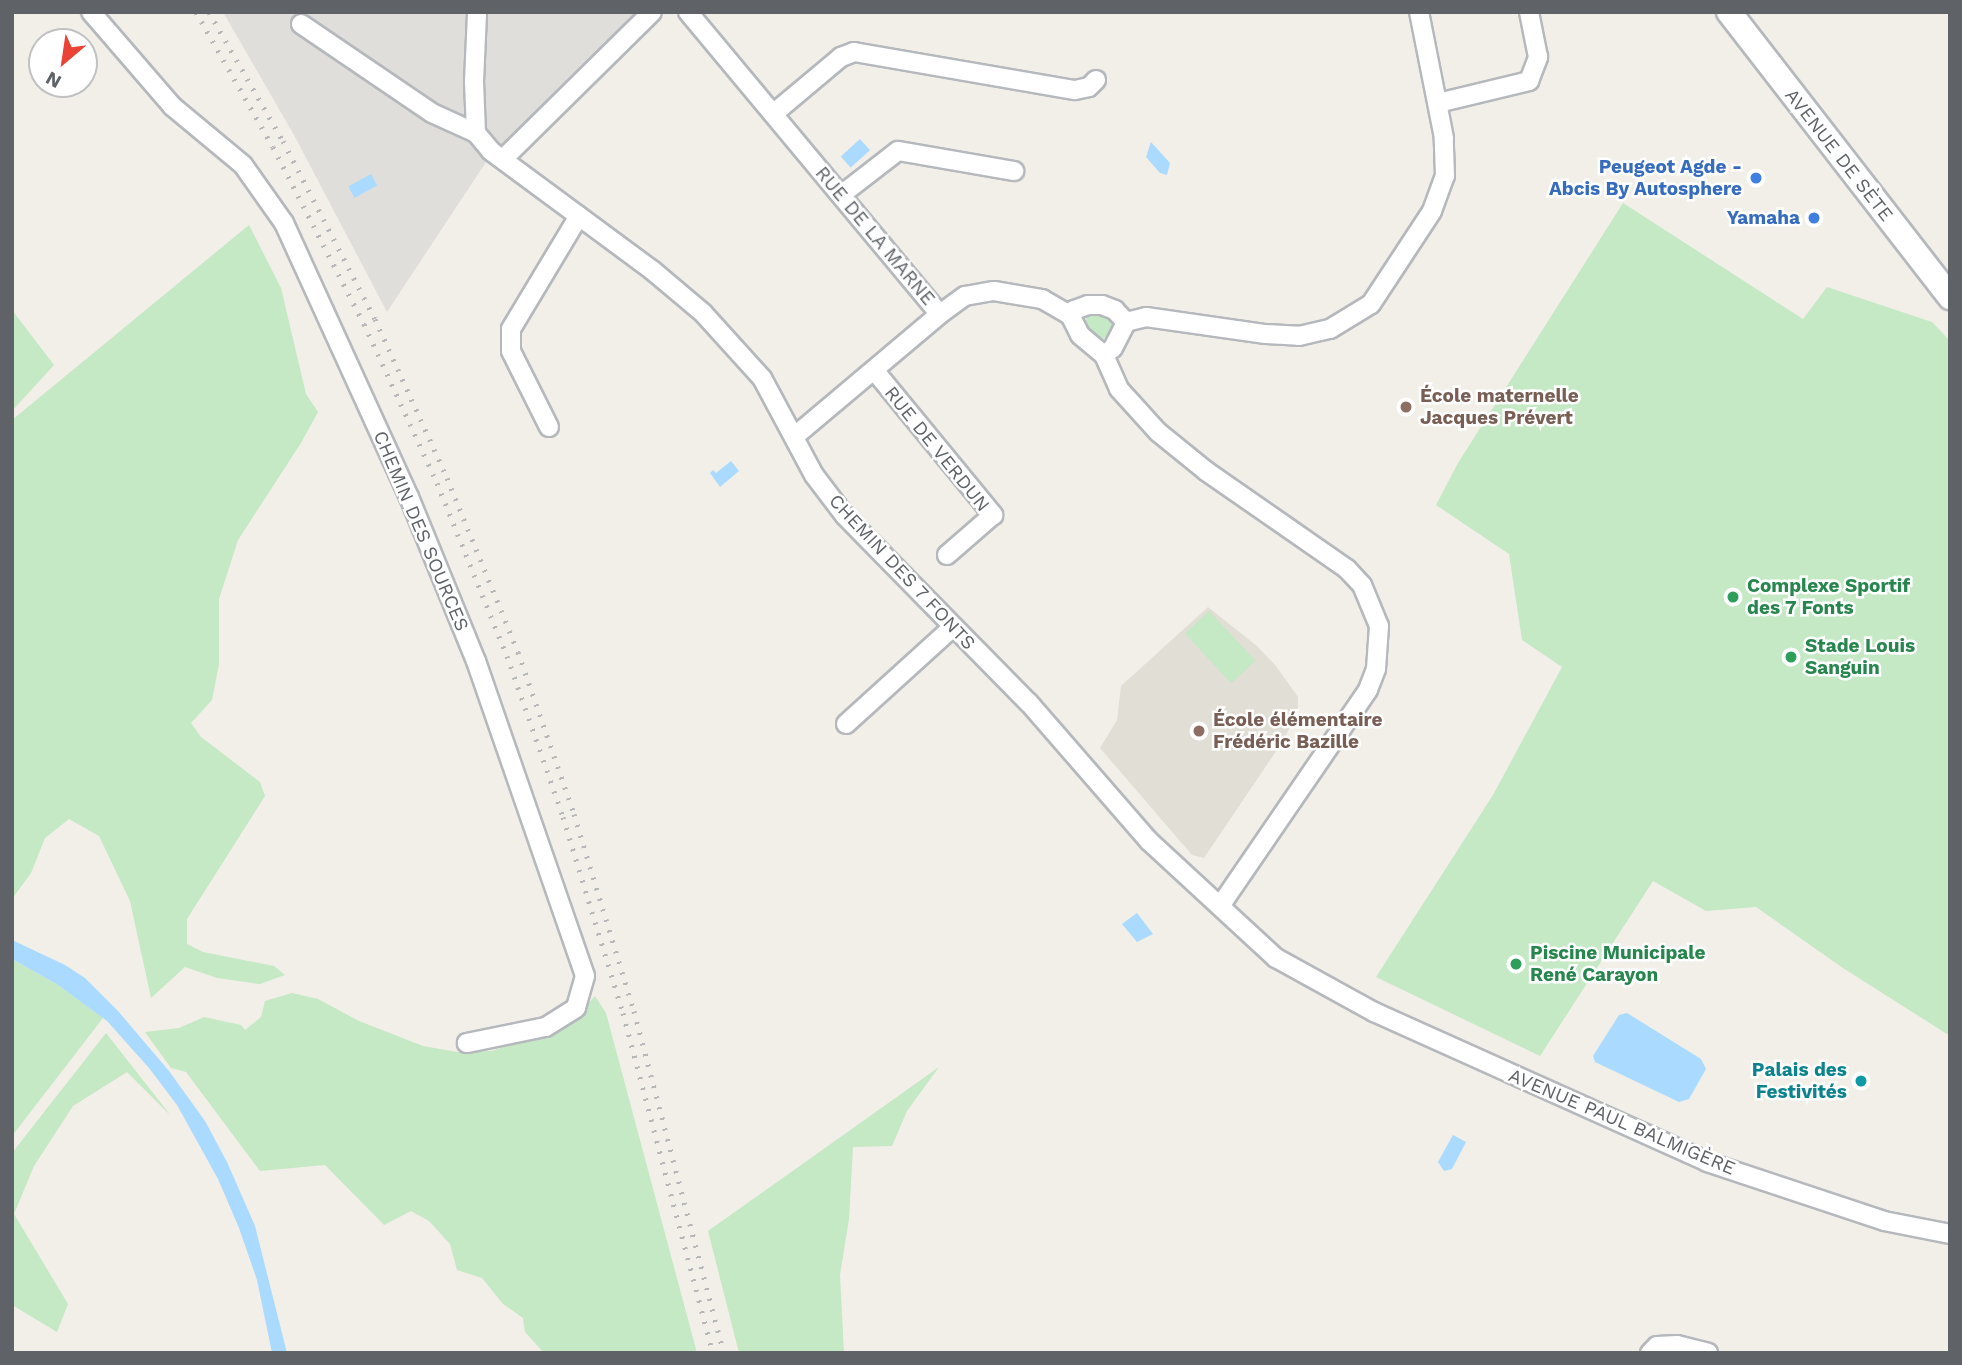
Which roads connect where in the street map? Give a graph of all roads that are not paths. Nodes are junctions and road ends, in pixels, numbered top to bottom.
1 (91, 12) edge
2 (477, 12) edge
3 (652, 12) edge
4 (688, 12) edge
5 (1419, 12) edge
6 (1529, 12) edge
7 (1729, 12) edge
8 (300, 24) dead end
9 (1096, 80) dead end
10 (1437, 103) junction
11 (774, 114) junction
12 (476, 133) junction
13 (503, 159) junction
14 (1014, 171) dead end
15 (841, 195) junction
16 (579, 216) junction
17 (1950, 297) edge
18 (940, 314) junction
19 (1070, 315) junction
20 (1126, 322) junction
21 (1104, 355) junction
22 (874, 370) junction
23 (549, 427) dead end
24 (795, 436) junction
25 (947, 555) dead end
26 (953, 626) junction
27 (846, 724) dead end
28 (1220, 906) junction
29 (1344, 997) joint
30 (467, 1044) dead end
31 (1950, 1234) edge
32 (1653, 1349) edge
33 (1708, 1353) edge

1 - 30 street, CHEMIN DES SOURCES
2 - 12 street
3 - 13 street
4 - 11 street, RUE DE LA MARNE
5 - 10 street
6 - 10 street
7 - 17 main road, AVENUE DE SÈTE
8 - 12 street, CHEMIN DES 7 FONTS
9 - 11 street
10 - 20 street
11 - 15 street, RUE DE LA MARNE
12 - 13 street, CHEMIN DES 7 FONTS
13 - 16 street, CHEMIN DES 7 FONTS
14 - 15 street
15 - 18 street, RUE DE LA MARNE
16 - 23 street
16 - 24 street, CHEMIN DES 7 FONTS
18 - 19 street
18 - 22 street, RUE DE LA MARNE
19 - 20 street
19 - 21 street
20 - 21 street
21 - 28 street
22 - 24 street, RUE DE LA MARNE
22 - 25 street, RUE DE VERDUN
24 - 26 street, CHEMIN DES 7 FONTS
26 - 27 street
26 - 28 street, CHEMIN DES 7 FONTS
28 - 29 street, CHEMIN DES 7 FONTS
29 - 31 street, AVENUE PAUL BALMIGÈRE
32 - 33 street

